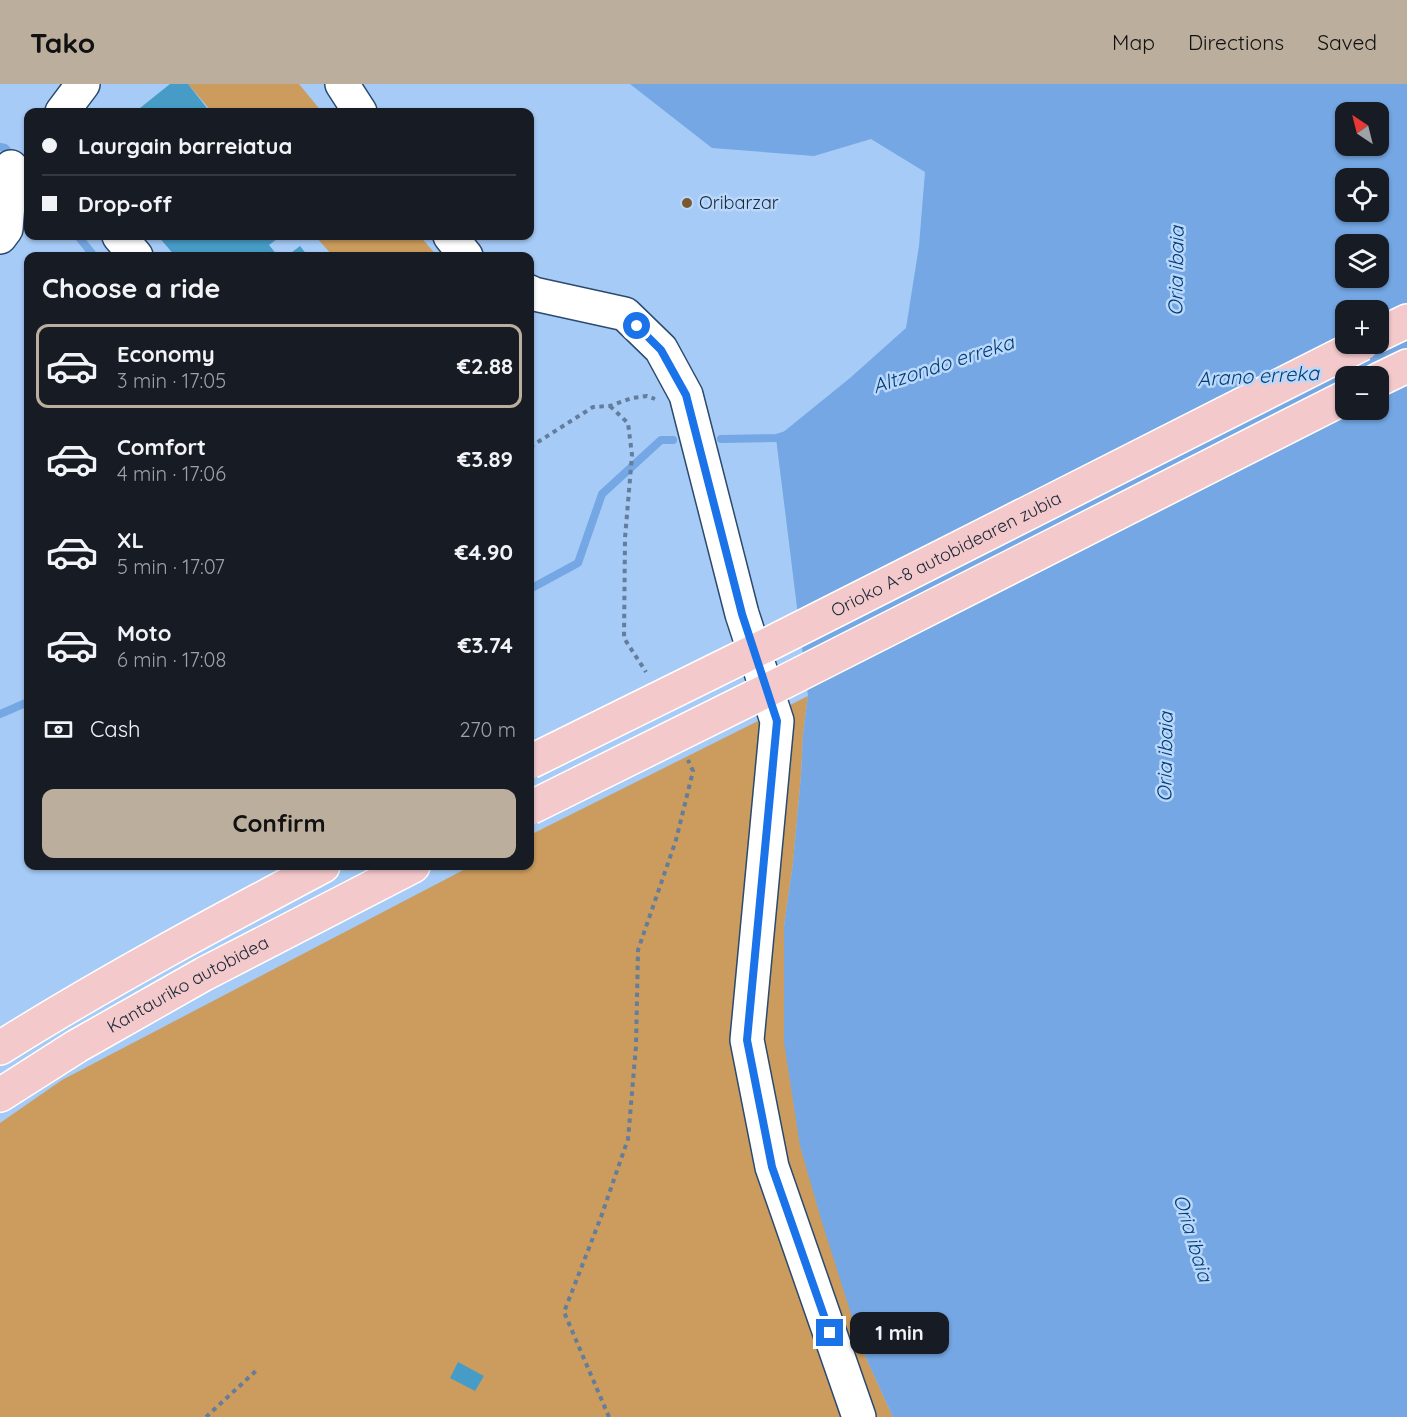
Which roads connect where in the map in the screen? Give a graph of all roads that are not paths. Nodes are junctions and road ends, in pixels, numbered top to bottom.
1 (83, 84) edge
2 (342, 84) edge
3 (65, 108) edge
4 (357, 108) edge
5 (13, 166) edge
6 (0, 237) edge
7 (122, 240) edge
8 (453, 240) edge
9 (133, 252) edge
10 (463, 252) edge
11 (534, 294) edge
12 (1407, 321) edge
13 (1389, 330) edge
14 (1342, 354) edge
15 (1407, 366) edge
16 (1389, 375) edge
17 (1335, 403) edge
18 (534, 760) edge
19 (534, 806) edge
20 (315, 870) edge
21 (405, 870) edge
22 (0, 1048) edge
23 (0, 1095) edge
24 (860, 1417) edge

1 - 3 street
2 - 4 street
5 - 6 street
7 - 9 street
8 - 10 street
11 - 24 street
12 - 13 highway
14 - 18 highway, Orioko A-8 autobidearen zubia, bridge
15 - 16 highway
17 - 19 highway, bridge
20 - 22 highway
21 - 23 highway, Kantauriko autobidea

